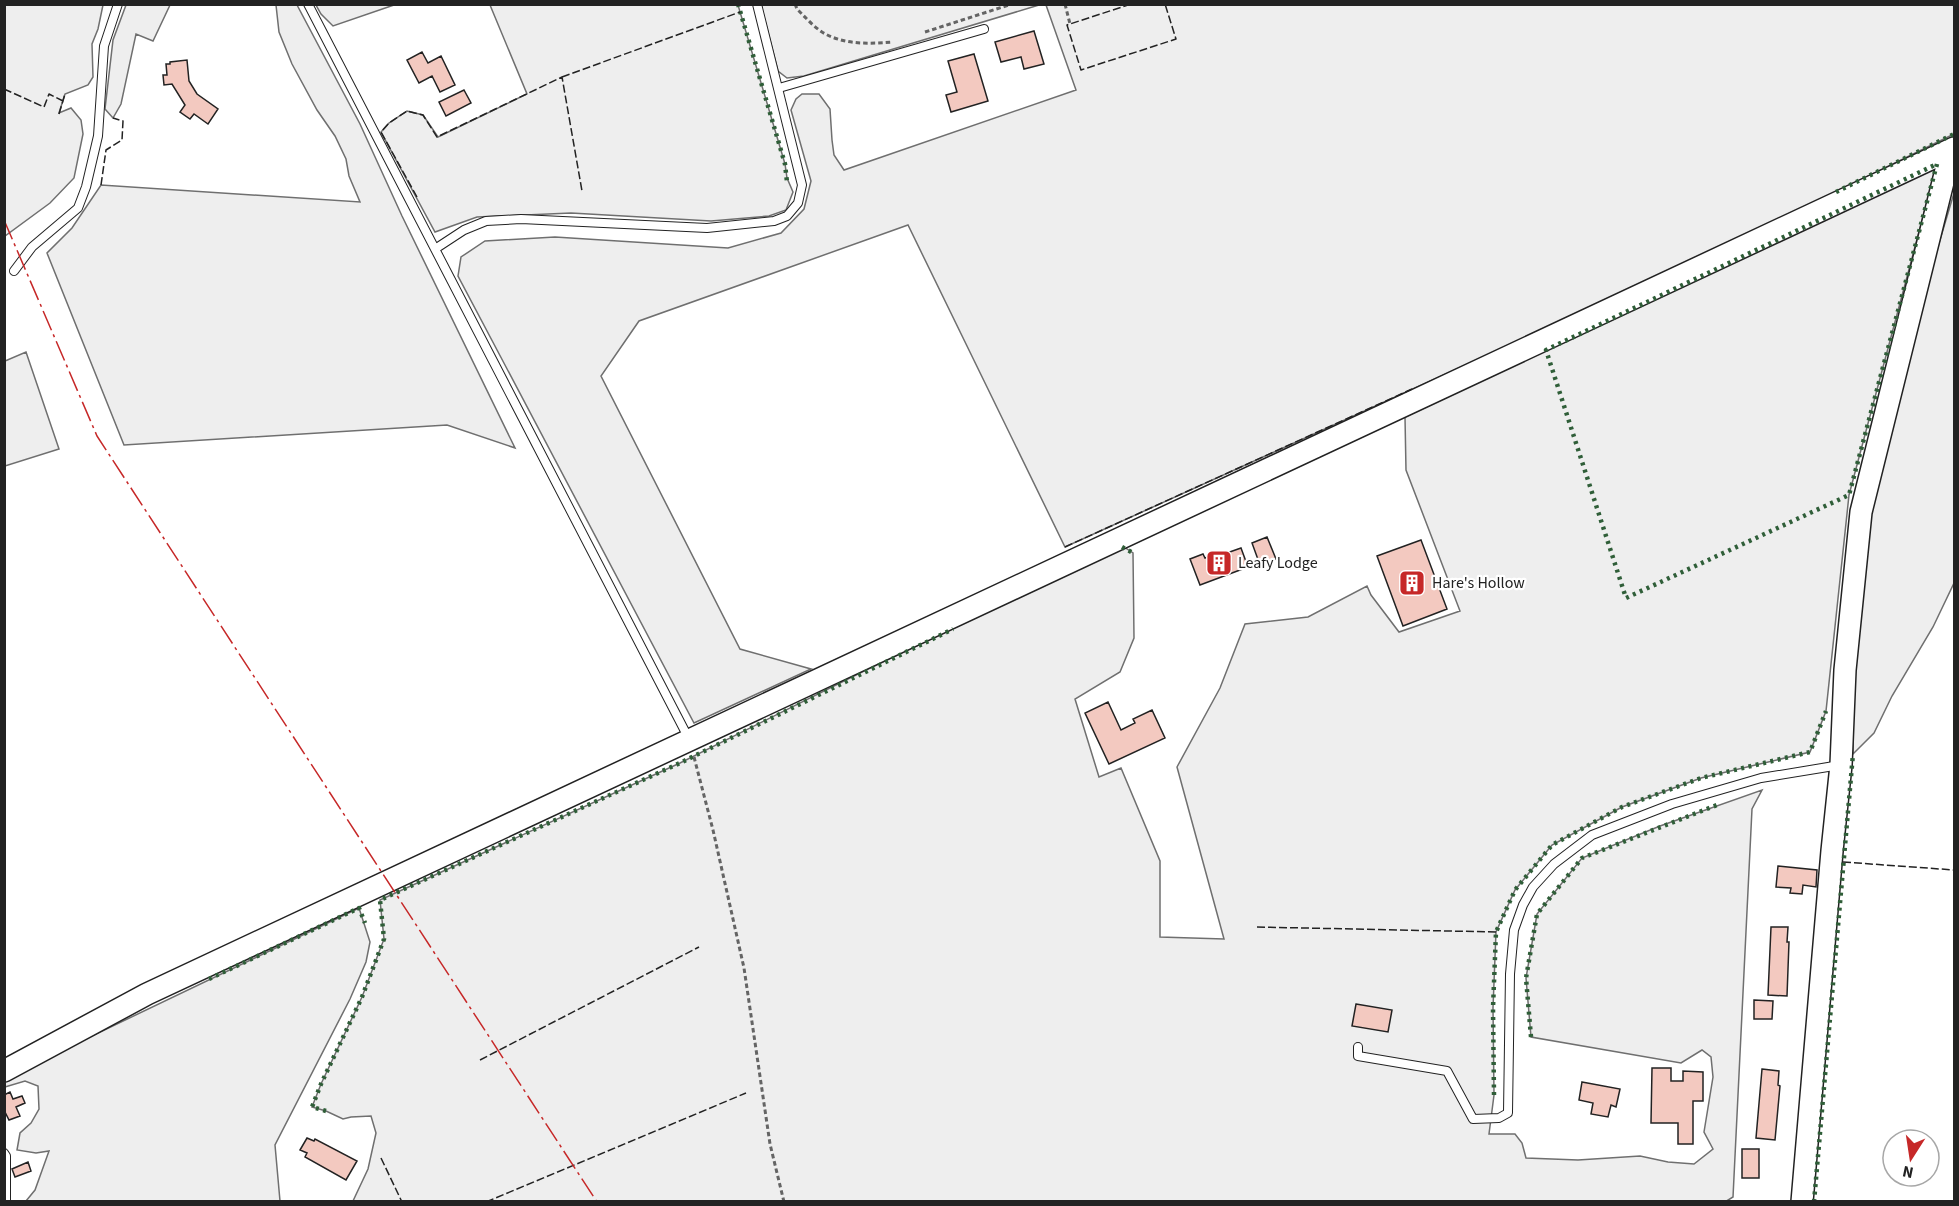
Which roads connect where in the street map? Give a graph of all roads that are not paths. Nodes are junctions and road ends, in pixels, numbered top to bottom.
1 (118, 4) edge
2 (308, 4) edge
3 (757, 4) edge
4 (984, 29) dead end
5 (778, 88) junction
6 (1953, 149) edge
7 (435, 249) junction
8 (14, 271) dead end
9 (690, 741) junction
10 (1841, 765) junction
11 (1358, 1047) dead end
12 (4, 1071) edge
13 (4, 1153) edge
14 (6, 1202) edge
15 (1802, 1202) edge

1 - 8 lane
2 - 7 lane
3 - 5 lane
4 - 5 lane
5 - 7 lane
6 - 9 street
6 - 10 street
7 - 9 lane
9 - 12 street
10 - 11 lane
10 - 15 street
13 - 14 lane

